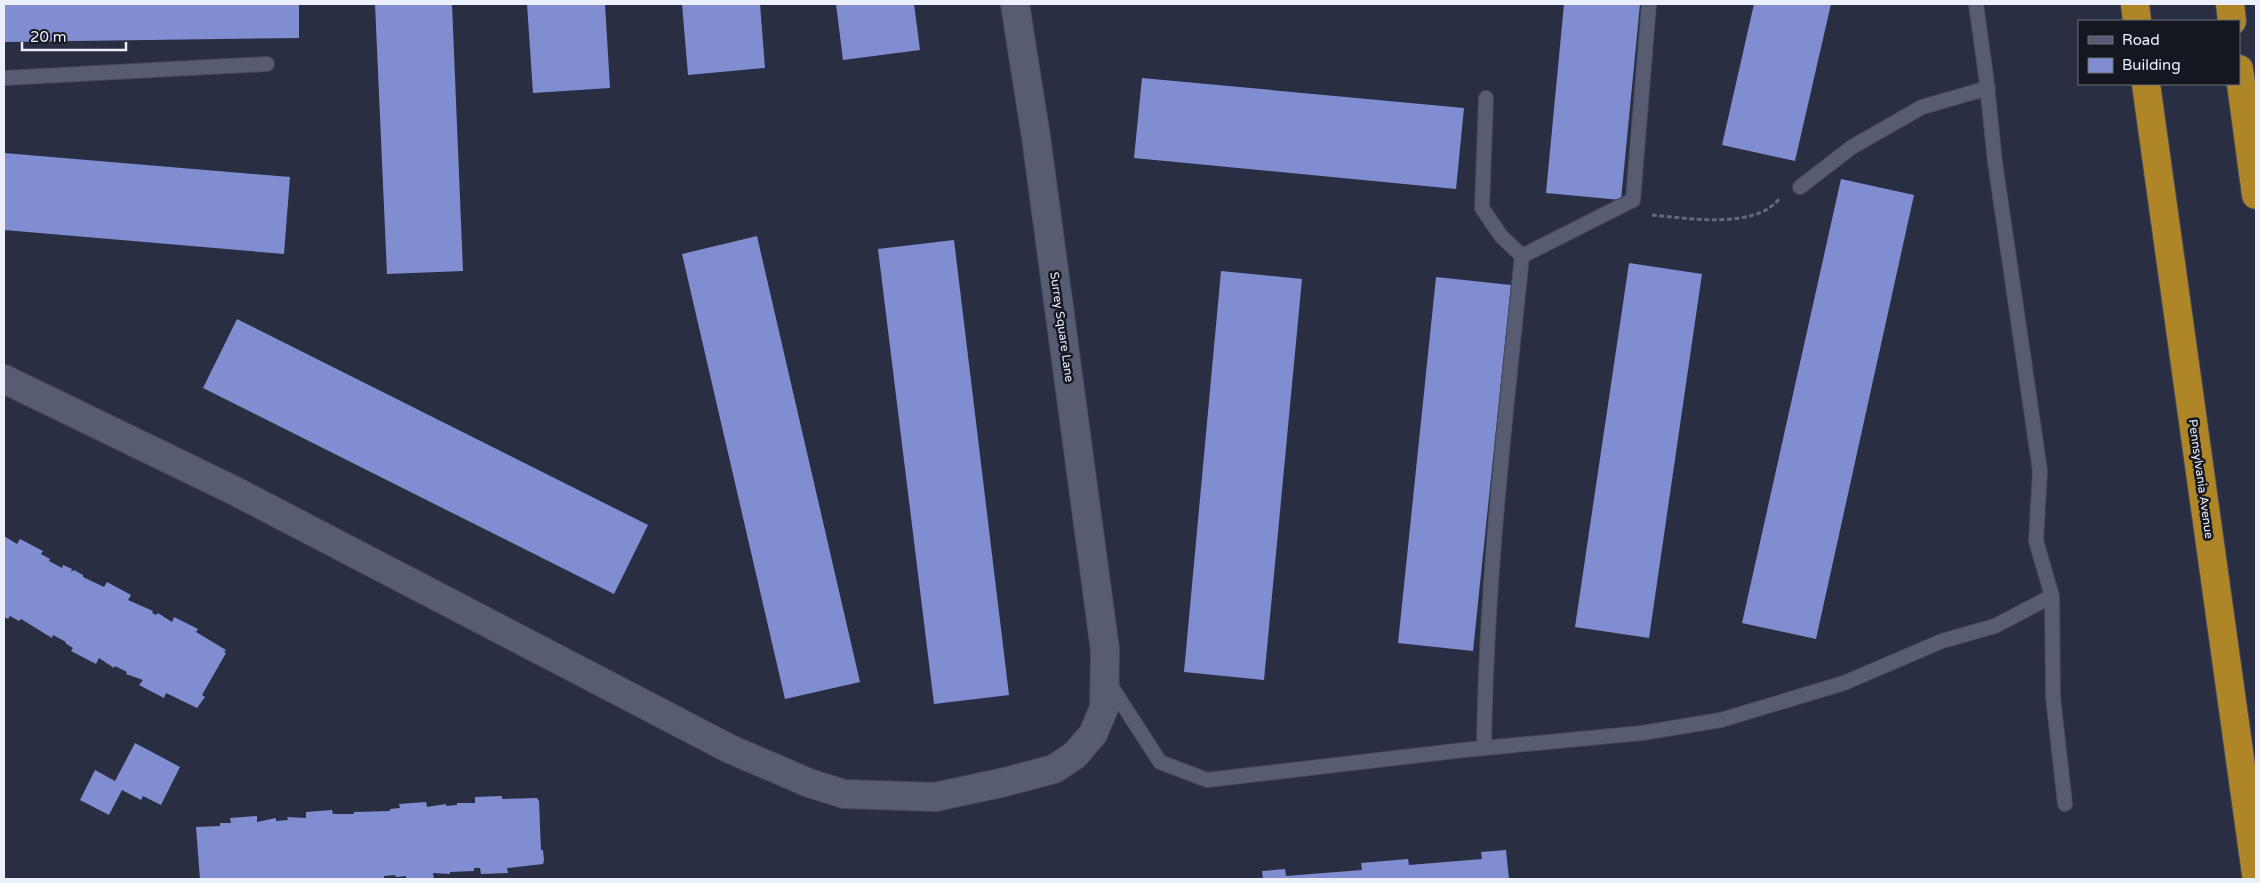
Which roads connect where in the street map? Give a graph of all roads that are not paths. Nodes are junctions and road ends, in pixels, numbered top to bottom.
1 (1016, 4) edge
2 (1649, 4) edge
3 (1976, 4) edge
4 (2135, 4) edge
5 (2230, 4) edge
6 (2137, 20) edge
7 (2232, 20) edge
8 (267, 64) dead end
9 (2240, 76) edge
10 (4, 78) edge
11 (2146, 85) edge
12 (1988, 88) junction
13 (1486, 98) dead end
14 (1800, 188) dead end
15 (2256, 195) edge
16 (1522, 256) junction
17 (4, 379) edge
18 (2052, 596) junction
19 (1105, 663) junction
20 (1484, 748) junction
21 (2065, 804) dead end
22 (2256, 874) edge

1 - 19 street, Surrey Square Lane
2 - 16 lane
3 - 12 lane
4 - 6 highway
5 - 7 highway
8 - 10 lane
9 - 15 highway
11 - 22 highway, Pennsylvania Avenue
12 - 14 lane
12 - 18 lane
13 - 16 lane
16 - 20 lane
17 - 19 street, Surrey Square Lane
18 - 20 lane
18 - 21 lane
19 - 20 lane

